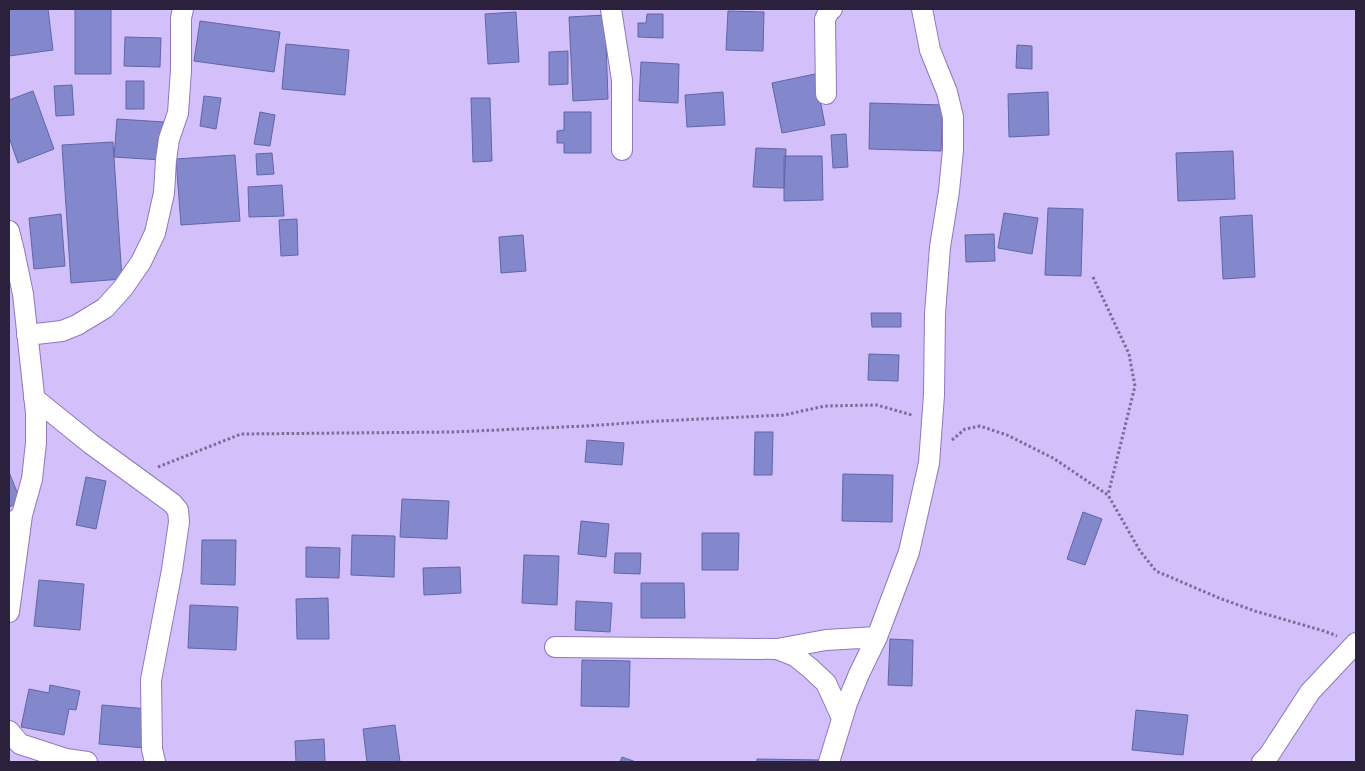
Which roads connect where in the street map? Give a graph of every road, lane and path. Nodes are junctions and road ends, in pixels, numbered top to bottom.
1 (183, 9) edge
2 (611, 9) edge
3 (832, 9) edge
4 (922, 9) edge
5 (826, 94) dead end
6 (622, 150) dead end
7 (9, 231) edge
8 (1093, 277) dead end
9 (27, 335) junction
10 (34, 398) junction
11 (932, 421) junction
12 (930, 459) junction
13 (134, 476) junction
14 (1108, 496) junction
15 (15, 521) edge
16 (9, 612) edge
17 (877, 637) junction
18 (1356, 643) edge
19 (555, 647) dead end
20 (777, 650) junction
21 (842, 718) junction
22 (9, 731) edge
23 (87, 762) edge
24 (155, 762) edge
25 (829, 762) edge
26 (1262, 762) edge

1 - 9 street
2 - 6 street
3 - 5 street
4 - 11 street
7 - 9 street
8 - 14 path
9 - 10 street
10 - 13 street
10 - 15 street
11 - 12 street
11 - 13 path
12 - 14 path
12 - 17 street
13 - 24 street
14 - 18 path
15 - 16 street
17 - 20 street
17 - 21 street
18 - 26 street
19 - 20 street
20 - 21 street
21 - 25 street
22 - 23 street

